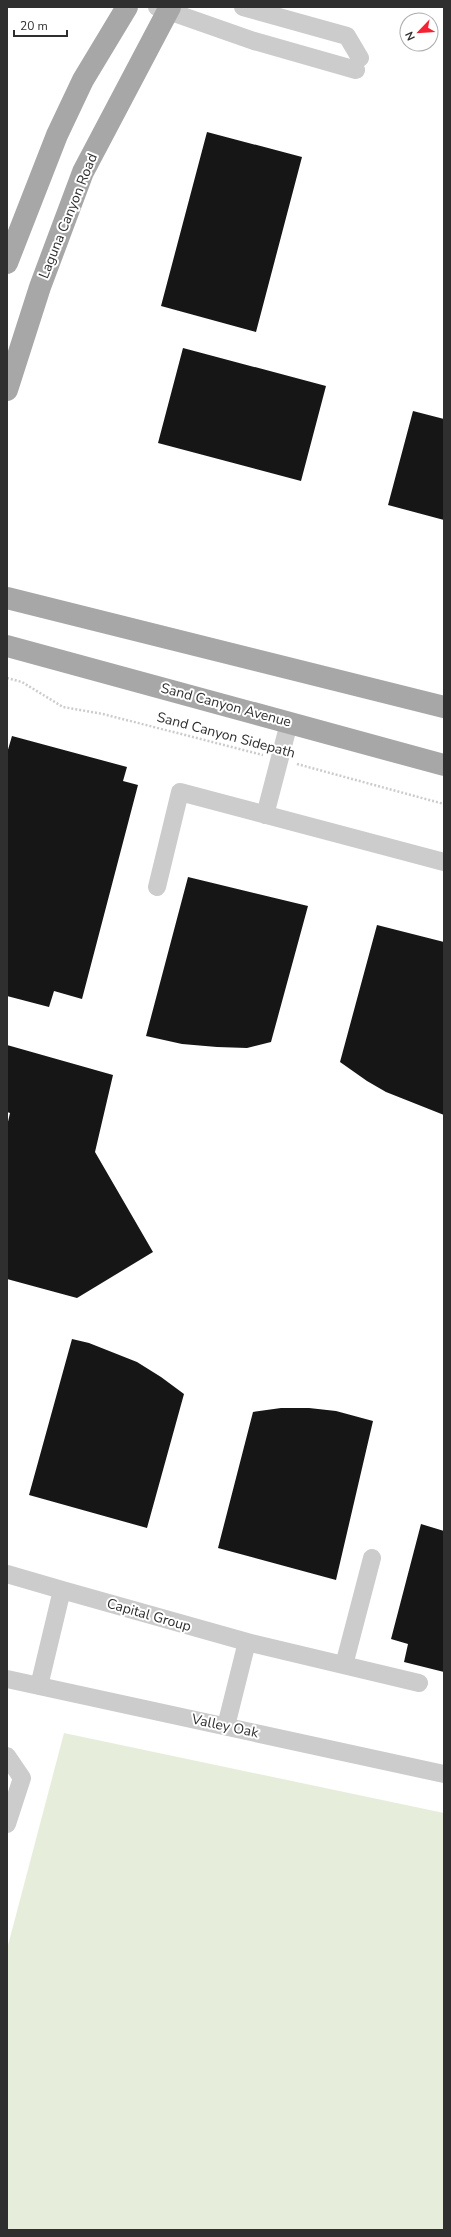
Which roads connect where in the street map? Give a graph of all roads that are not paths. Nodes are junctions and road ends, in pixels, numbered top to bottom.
1 (127, 7) edge
2 (243, 7) edge
3 (165, 8) edge
4 (7, 264) edge
5 (7, 390) edge
6 (7, 598) edge
7 (7, 646) edge
8 (444, 707) edge
9 (289, 723) junction
10 (444, 765) edge
11 (265, 815) junction
12 (444, 862) edge
13 (157, 887) dead end
14 (372, 1558) dead end
15 (7, 1574) edge
16 (62, 1590) junction
17 (247, 1642) junction
18 (344, 1665) junction
19 (7, 1679) edge
20 (420, 1683) dead end
21 (39, 1686) junction
22 (226, 1726) junction
23 (7, 1756) edge
24 (444, 1774) edge
25 (7, 1824) edge

1 - 4 main road
2 - 3 street
3 - 5 main road, Laguna Canyon Road
6 - 8 main road
7 - 9 main road, Sand Canyon Avenue
9 - 10 main road, Sand Canyon Avenue
9 - 11 street
11 - 12 street
11 - 13 street
14 - 18 street
15 - 16 street, Capital Group
16 - 17 street, Capital Group
16 - 21 street
17 - 18 street, Capital Group
17 - 22 street
18 - 20 street, Capital Group
19 - 21 street, Valley Oak
21 - 22 street, Valley Oak
22 - 24 street, Valley Oak
23 - 25 street

